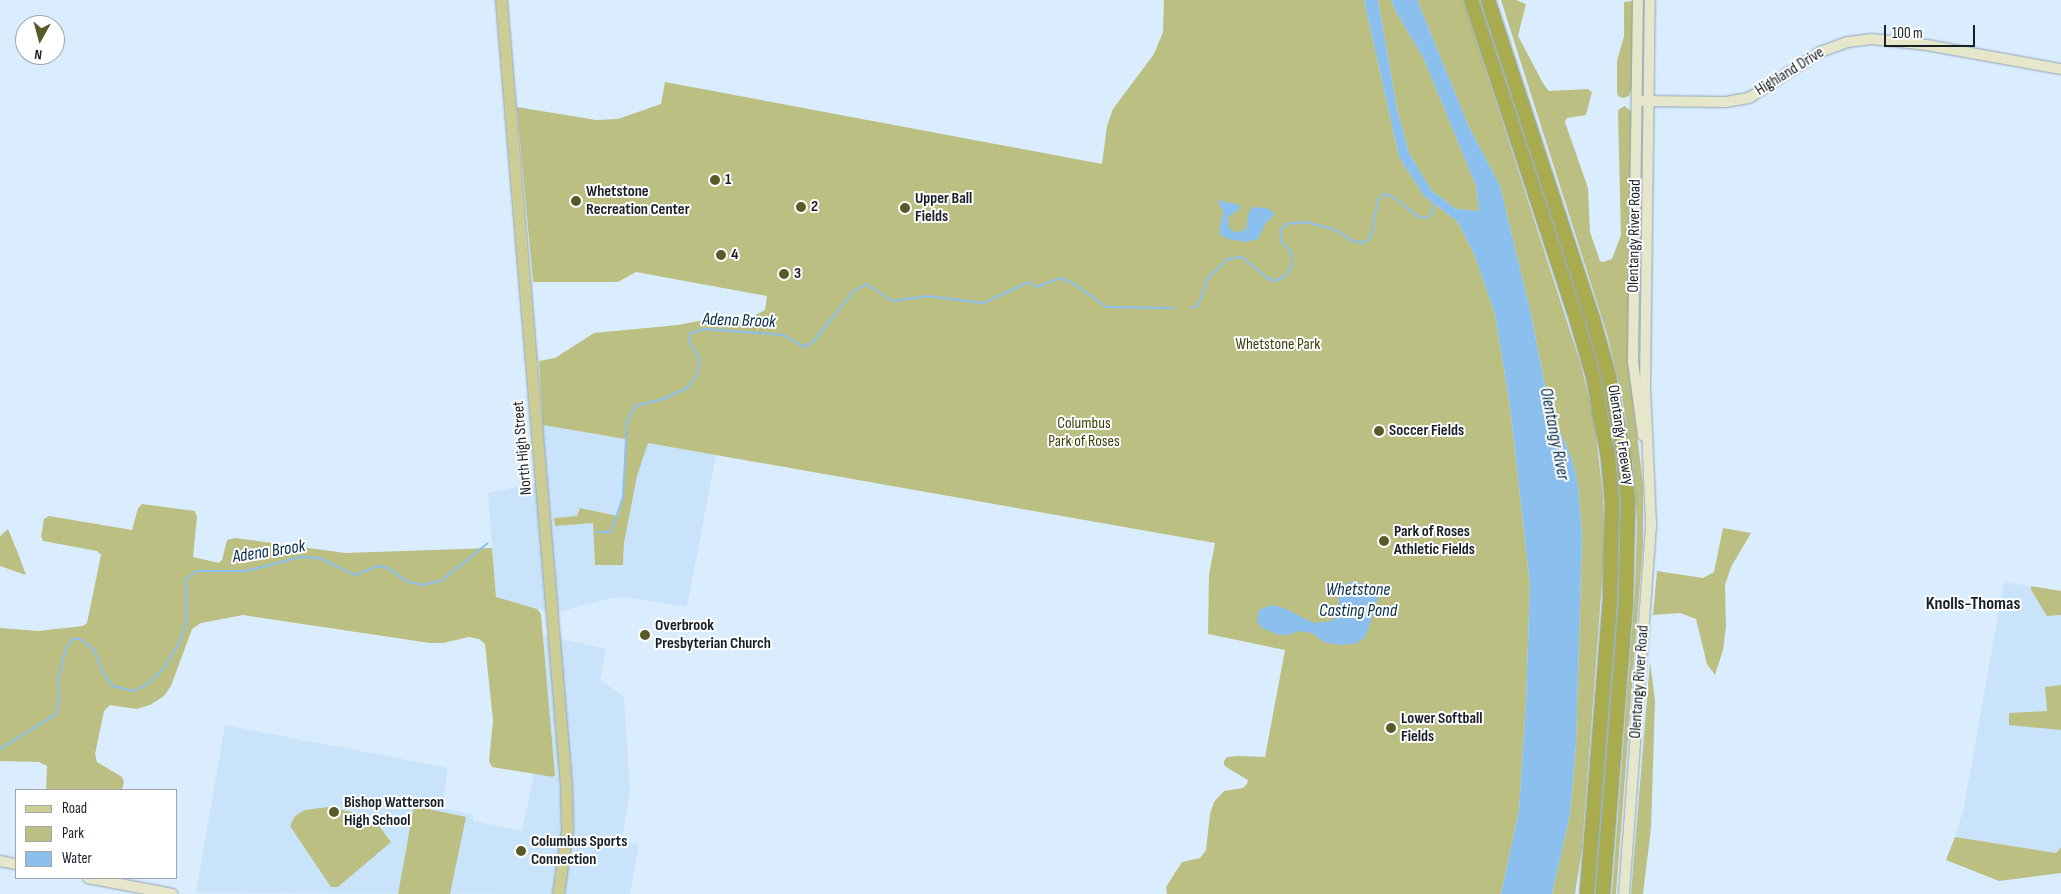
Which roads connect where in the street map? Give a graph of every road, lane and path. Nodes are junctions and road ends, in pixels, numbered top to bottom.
1 (501, 0) edge
2 (1472, 0) edge
3 (1488, 0) edge
4 (1638, 0) edge
5 (1650, 0) edge
6 (2061, 69) edge
7 (1637, 101) junction
8 (1649, 101) junction
9 (1650, 470) junction
10 (0, 861) edge
11 (15, 864) edge
12 (93, 879) edge
13 (173, 894) edge
14 (558, 894) edge
15 (1587, 894) edge
16 (1603, 894) edge
17 (1624, 894) edge

1 - 14 main road, North High Street
2 - 15 highway, Olentangy Freeway
3 - 16 highway, Olentangy Freeway
4 - 7 main road, Olentangy River Road
5 - 8 main road, Olentangy River Road
6 - 8 main road, Highland Drive
7 - 8 main road, Highland Drive
7 - 9 main road, Olentangy River Road
8 - 9 main road, Olentangy River Road
9 - 17 main road, Olentangy River Road
10 - 11 main road
12 - 13 main road

